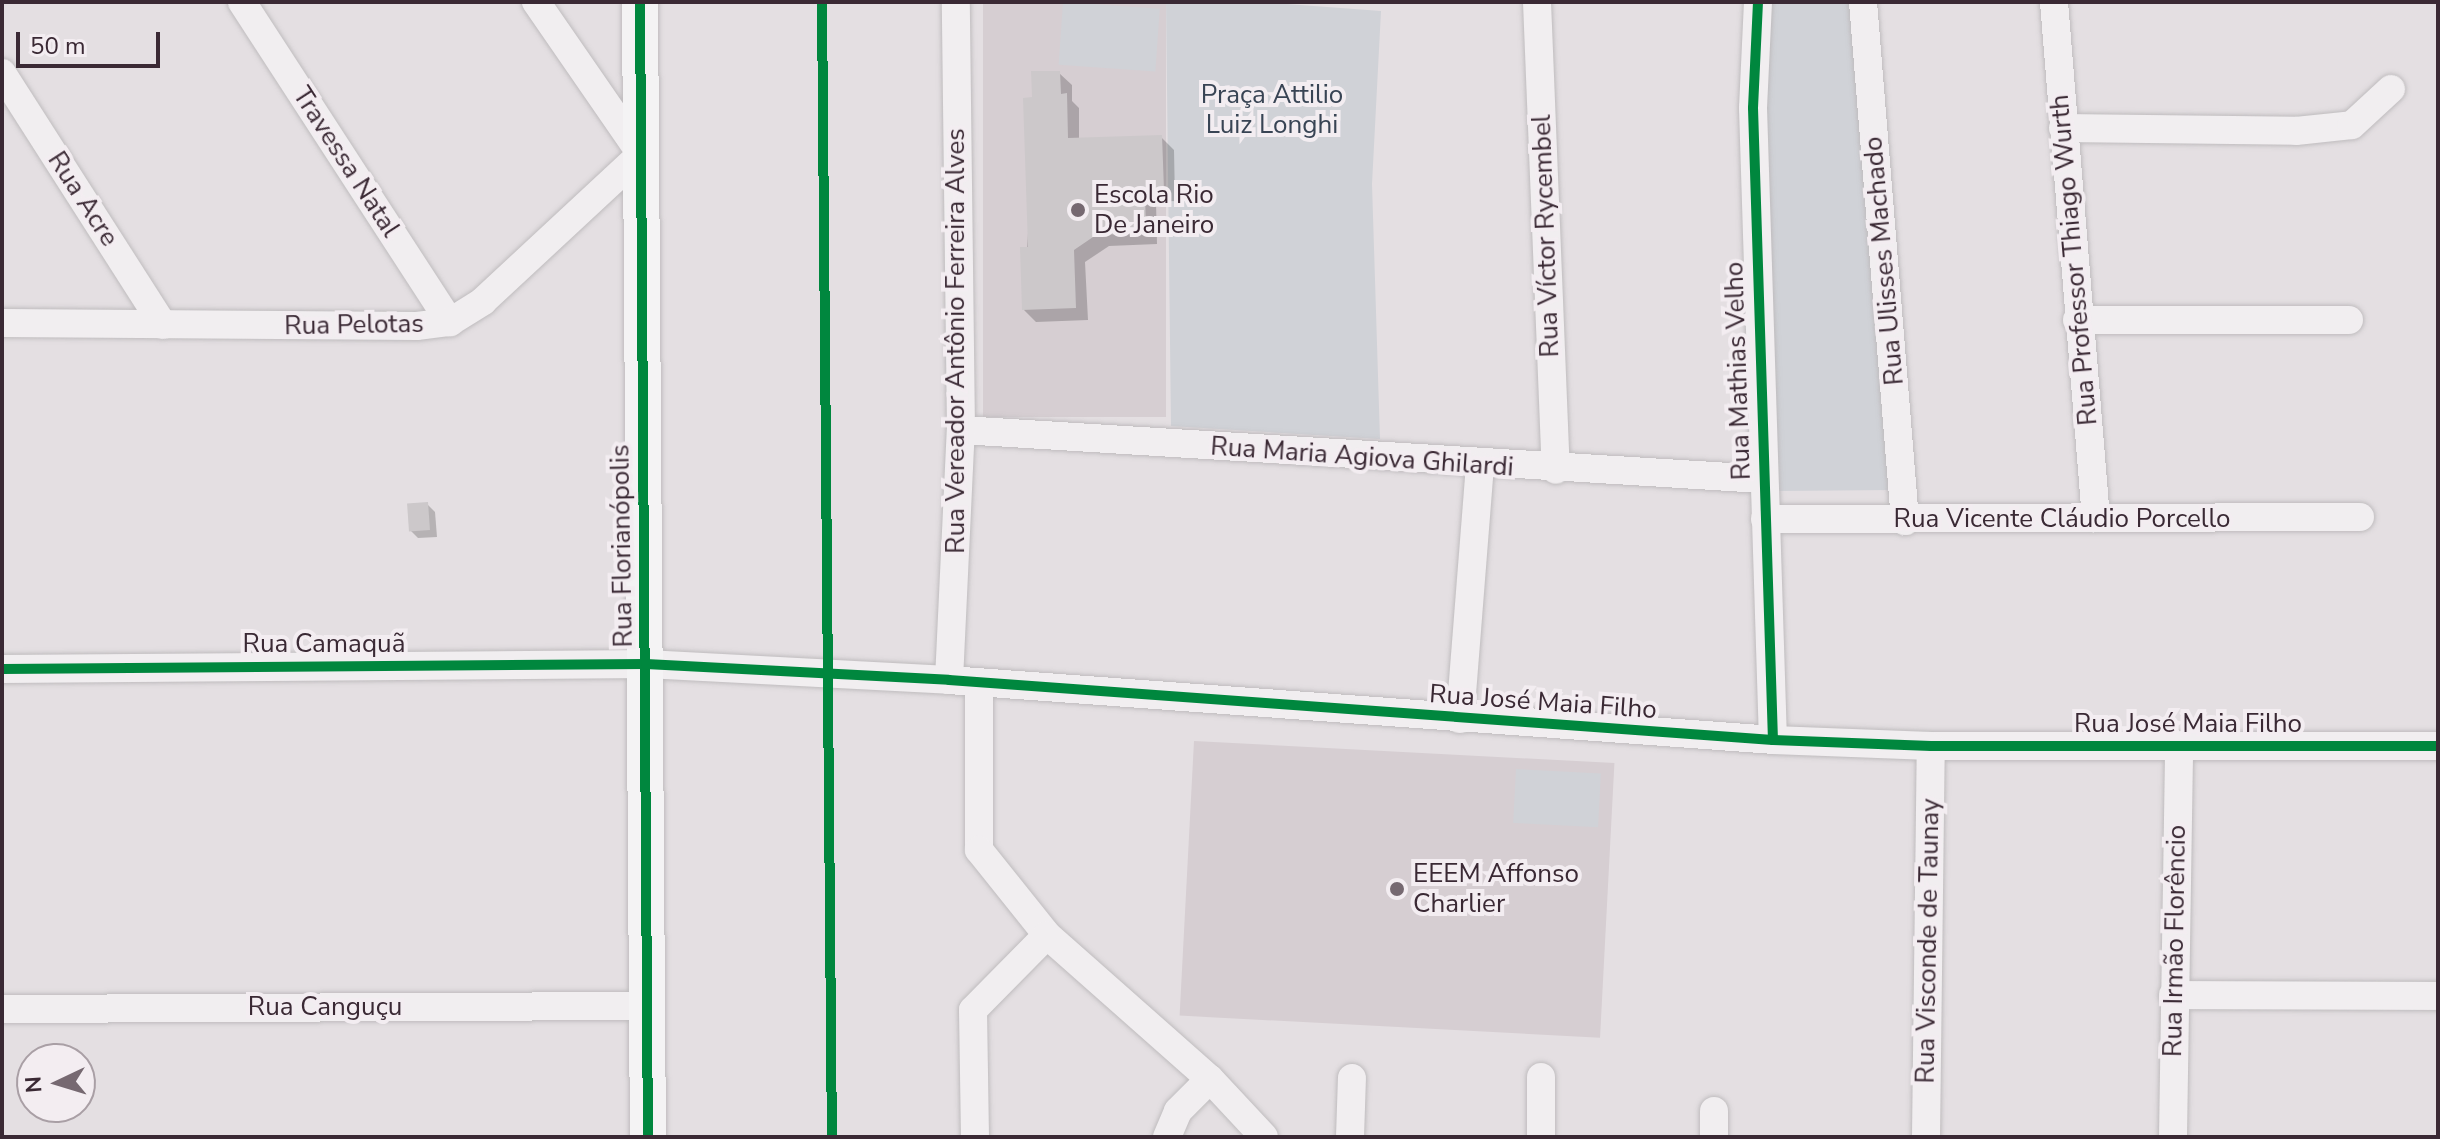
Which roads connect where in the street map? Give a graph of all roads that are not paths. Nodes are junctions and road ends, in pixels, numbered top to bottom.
1 (242, 2) edge
2 (536, 2) edge
3 (640, 2) edge
4 (956, 2) edge
5 (1537, 2) edge
6 (1758, 2) edge
7 (1863, 2) edge
8 (2054, 2) edge
9 (2, 73) edge
10 (2391, 89) dead end
11 (2063, 128) junction
12 (641, 154) junction
13 (2077, 320) junction
14 (2349, 320) dead end
15 (450, 322) junction
16 (2, 323) edge
17 (163, 325) junction
18 (961, 430) junction
19 (1480, 466) junction
20 (1556, 470) junction
21 (1763, 479) junction
22 (2360, 517) dead end
23 (2096, 518) junction
24 (1765, 519) junction
25 (1905, 521) junction
26 (646, 664) junction
27 (2, 669) edge
28 (949, 680) junction
29 (979, 683) junction
30 (1460, 719) junction
31 (1773, 740) junction
32 (2179, 745) junction
33 (1931, 746) junction
34 (2438, 746) edge
35 (1047, 935) junction
36 (2173, 995) junction
37 (2438, 996) edge
38 (647, 1006) junction
39 (2, 1009) edge
40 (1541, 1077) dead end
41 (1352, 1078) dead end
42 (1210, 1079) junction
43 (648, 1137) edge
44 (975, 1137) edge
45 (1167, 1137) edge
46 (1264, 1137) edge
47 (1350, 1137) edge
48 (1541, 1137) edge
49 (1926, 1137) edge
50 (2173, 1137) edge

1 - 15 street, Travessa Natal
2 - 12 street
3 - 12 main road, Rua Florianópolis
4 - 18 street, Rua Vereador Antônio Ferreira Alves
5 - 20 street, Rua Víctor Rycembel
6 - 21 street, Rua Mathias Velho
7 - 25 street, Rua Ulisses Machado
8 - 11 street, Rua Professor Thiago Wurth
9 - 17 street, Rua Acre
10 - 11 street
11 - 13 street, Rua Professor Thiago Wurth
12 - 15 street, Rua Pelotas
12 - 26 main road, Rua Florianópolis
13 - 14 street
13 - 23 street, Rua Professor Thiago Wurth
15 - 17 street, Rua Pelotas
16 - 17 street, Rua Pelotas
18 - 19 street, Rua Maria Agiova Ghilardi
18 - 28 street, Rua Vereador Antônio Ferreira Alves
19 - 20 street, Rua Maria Agiova Ghilardi
19 - 30 street
20 - 21 street, Rua Maria Agiova Ghilardi
21 - 24 street, Rua Mathias Velho
22 - 23 street, Rua Vicente Cláudio Porcello
23 - 25 street, Rua Vicente Cláudio Porcello
24 - 25 street, Rua Vicente Cláudio Porcello
24 - 31 street, Rua Mathias Velho
26 - 27 street, Rua Camaquã
26 - 28 street, Rua José Maia Filho
26 - 38 main road, Rua Florianópolis
28 - 29 street, Rua José Maia Filho
29 - 30 street, Rua José Maia Filho
29 - 35 street
30 - 31 street, Rua José Maia Filho
31 - 33 street, Rua José Maia Filho
32 - 33 street, Rua José Maia Filho
32 - 34 street, Rua José Maia Filho
32 - 36 street, Rua Irmão Florêncio
33 - 49 street, Rua Visconde de Taunay
35 - 42 street
35 - 44 street
36 - 37 street
36 - 50 street, Rua Irmão Florêncio
38 - 39 street, Rua Canguçu
38 - 43 main road, Rua Florianópolis
40 - 48 street
41 - 47 street
42 - 45 street
42 - 46 street

